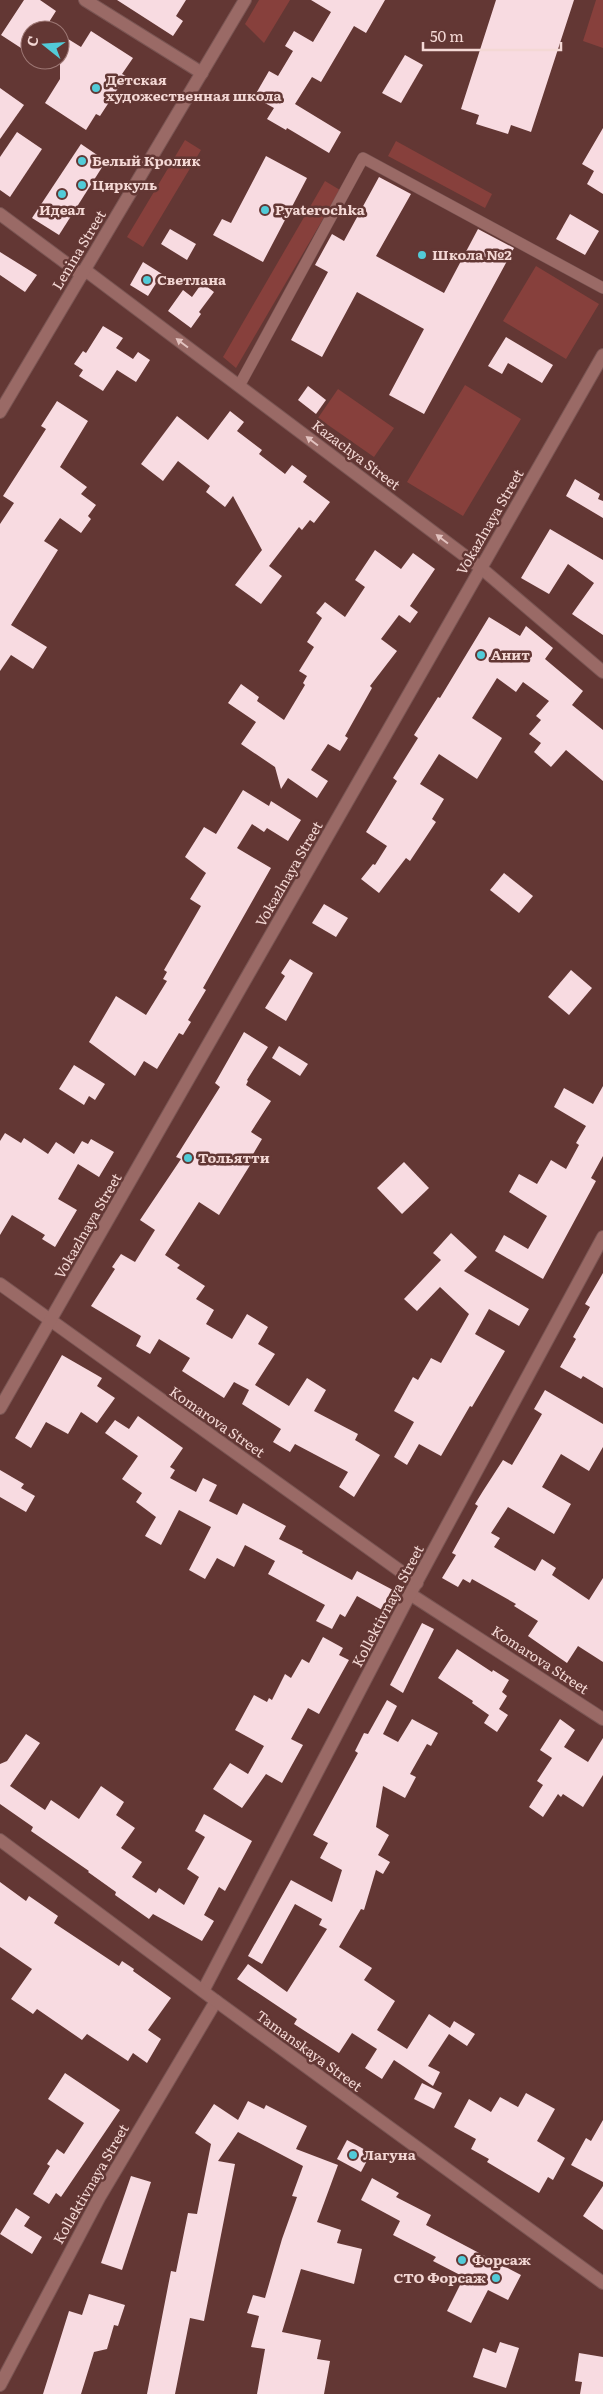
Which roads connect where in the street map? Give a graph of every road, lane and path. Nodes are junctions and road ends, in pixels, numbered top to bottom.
1 (85, 0) edge
2 (245, 0) edge
3 (202, 73) junction
4 (0, 214) edge
5 (84, 272) junction
6 (603, 288) edge
7 (603, 354) edge
8 (239, 386) junction
9 (0, 412) edge
10 (481, 568) junction
11 (603, 672) edge
12 (603, 1237) edge
13 (0, 1284) edge
14 (50, 1322) junction
15 (0, 1408) edge
16 (417, 1582) junction
17 (410, 1594) junction
18 (603, 1719) edge
19 (0, 1840) edge
20 (203, 1991) junction
21 (216, 2001) junction
22 (603, 2283) edge
23 (0, 2384) edge

1 - 3 street
2 - 3 street, Lenina Street
3 - 5 street, Lenina Street
4 - 5 street, Kazachya Street
8 -> 5 street, Kazachya Street
5 - 9 street, Lenina Street
6 - 8 lane
7 - 10 street, Vokazlnaya Street
10 -> 8 street, Kazachya Street
10 - 11 street, Kazachya Street
10 - 14 street, Vokazlnaya Street
12 - 16 street, Kollektivnaya Street
13 - 14 street, Komarova Street
14 - 15 street, Vokazlnaya Street
14 - 16 street, Komarova Street
16 - 17 street, Kollektivnaya Street
17 - 18 street, Komarova Street
17 - 20 street, Kollektivnaya Street
19 - 20 street, Tamanskaya Street
20 - 21 street, Tamanskaya Street
21 - 22 street, Tamanskaya Street
21 - 23 street, Kollektivnaya Street

